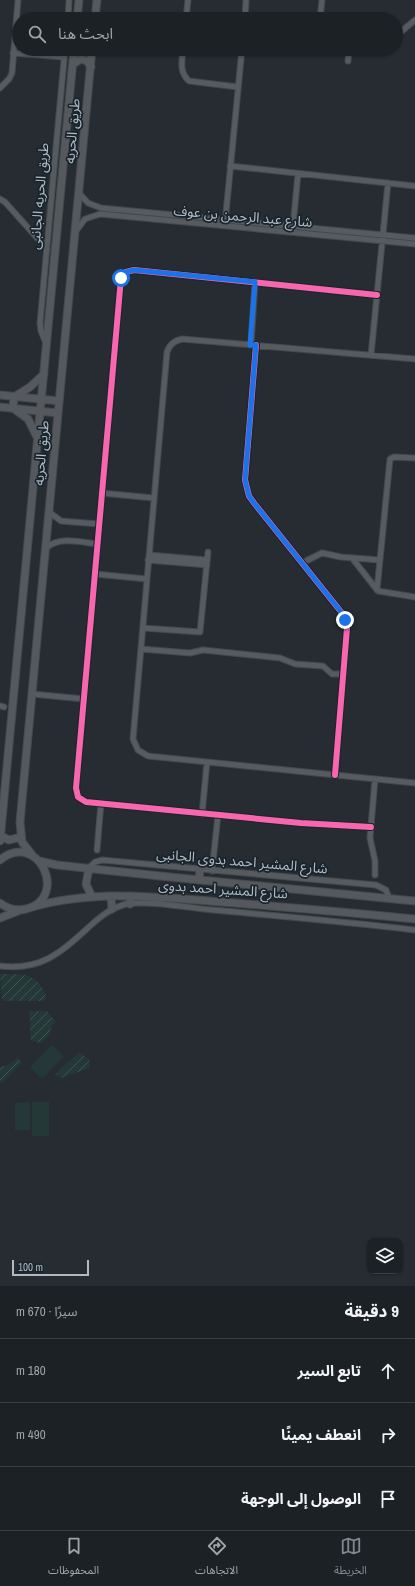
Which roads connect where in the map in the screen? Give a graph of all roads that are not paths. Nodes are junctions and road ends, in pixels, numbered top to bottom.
1 (18, 0) edge
2 (69, 0) edge
3 (79, 0) edge
4 (97, 0) edge
5 (188, 0) edge
6 (246, 0) edge
7 (322, 0) edge
8 (17, 12) edge
9 (68, 12) edge
10 (78, 12) edge
11 (96, 12) edge
12 (187, 12) edge
13 (245, 12) edge
14 (321, 12) edge
15 (415, 20) edge
16 (403, 30) edge
17 (13, 56) edge
18 (51, 56) edge
19 (74, 56) edge
20 (92, 56) edge
21 (183, 56) edge
22 (241, 56) edge
23 (349, 56) edge
24 (64, 57) joint
25 (348, 60) dead end
26 (73, 64) junction
27 (91, 67) junction
28 (238, 87) junction
29 (0, 88) edge
30 (230, 166) junction
31 (298, 174) junction
32 (388, 183) junction
33 (415, 186) edge
34 (79, 193) junction
35 (0, 199) edge
36 (225, 223) junction
37 (293, 226) junction
38 (75, 232) junction
39 (382, 238) junction
40 (415, 238) edge
41 (415, 244) edge
42 (47, 250) junction
43 (255, 282) junction
44 (377, 295) junction
45 (47, 344) junction
46 (253, 345) junction
47 (371, 355) junction
48 (415, 359) edge
49 (44, 374) junction
50 (0, 395) edge
51 (14, 397) junction
52 (42, 399) junction
53 (59, 401) junction
54 (0, 407) edge
55 (13, 408) junction
56 (41, 411) junction
57 (58, 413) junction
58 (38, 439) junction
59 (415, 458) edge
60 (102, 494) junction
61 (154, 498) junction
62 (49, 512) junction
63 (99, 524) junction
64 (97, 544) junction
65 (46, 548) junction
66 (208, 552) dead end
67 (149, 557) junction
68 (352, 558) junction
69 (380, 560) junction
70 (207, 562) junction
71 (302, 563) junction
72 (94, 574) junction
73 (147, 579) junction
74 (377, 590) junction
75 (415, 597) edge
76 (143, 628) junction
77 (141, 649) junction
78 (344, 674) junction
79 (32, 694) junction
80 (84, 699) junction
81 (207, 762) junction
82 (335, 775) junction
83 (375, 779) junction
84 (415, 783) edge
85 (5, 791) junction
86 (0, 797) edge
87 (101, 804) junction
88 (1, 813) edge
89 (202, 814) junction
90 (218, 815) junction
91 (371, 827) junction
92 (21, 837) junction
93 (0, 838) edge
94 (97, 850) dead end
95 (33, 856) junction
96 (0, 860) edge
97 (39, 861) junction
98 (89, 868) junction
99 (200, 870) junction
100 (212, 871) junction
101 (375, 875) dead end
102 (199, 880) junction
103 (111, 896) junction
104 (130, 896) junction
105 (92, 897) junction
106 (390, 898) junction
107 (415, 901) edge
108 (0, 903) edge
109 (130, 904) junction
110 (29, 908) junction
111 (112, 909) junction
112 (21, 910) junction
113 (0, 918) edge
114 (415, 919) edge
115 (415, 930) edge
116 (0, 966) edge

1 - 8 street
2 - 9 street
3 - 10 street
4 - 11 street
5 - 12 street
6 - 13 street
7 - 14 street
15 - 16 street
17 - 29 street
18 - 24 street
19 - 26 street, طريق الحريه
20 - 27 street, طريق الحريه
21 - 28 street
22 - 28 street
23 - 25 street
24 - 42 street, طريق الحريه الجانبى
26 - 27 street
26 - 45 street, طريق الحريه
27 - 34 street, طريق الحريه
28 - 30 street
30 - 31 street
30 - 36 street
31 - 32 street
31 - 37 street
32 - 33 street
32 - 39 street
34 - 36 street, شارع عبد الرحمن بن عوف
34 - 38 street, طريق الحريه
35 - 42 street
36 - 37 street, شارع عبد الرحمن بن عوف
36 - 38 street, شارع عبد الرحمن بن عوف
36 - 39 street, شارع عبد الرحمن بن عوف
37 - 39 street, شارع عبد الرحمن بن عوف
38 - 53 street, طريق الحريه
39 - 40 street, شارع عبد الرحمن بن عوف
39 - 41 street, شارع عبد الرحمن بن عوف
39 - 44 street
42 - 45 street, طريق الحريه الجانبى
43 - 44 street
43 - 46 street
43 - 60 street
44 - 47 street
45 - 49 street, طريق الحريه
46 - 47 street
46 - 61 street
46 - 71 street
47 - 48 street
49 - 51 street
49 - 52 street, طريق الحريه
50 - 51 street
51 - 52 street
51 - 55 street
52 - 53 street
52 - 56 street, طريق الحريه
53 - 57 street, طريق الحريه
54 - 55 street
55 - 56 street
55 - 58 street
56 - 57 street
56 - 58 street, طريق الحريه
57 - 62 street, طريق الحريه
58 - 85 street, طريق الحريه
59 - 69 street
60 - 61 street
60 - 63 street
61 - 67 street
62 - 63 street
62 - 65 street, طريق الحريه
63 - 64 street
64 - 65 street
64 - 72 street
65 - 79 street, طريق الحريه
66 - 70 street
67 - 70 street
67 - 73 street
68 - 69 street
68 - 71 street
68 - 74 street
69 - 74 street
70 - 76 street
71 - 78 street
72 - 73 street
72 - 80 street
73 - 76 street
74 - 75 street
76 - 77 street
77 - 78 street
77 - 81 street
78 - 82 street
79 - 80 street
79 - 92 street, طريق الحريه
80 - 87 street
81 - 82 street
81 - 89 street
82 - 83 street
83 - 84 street
83 - 91 street
85 - 86 street
85 - 88 street, طريق الحريه
87 - 89 street
87 - 94 street
88 - 93 street, طريق الحريه
89 - 90 street
90 - 91 street
90 - 100 street
91 - 101 street
92 - 93 street
92 - 95 street, طريق الحريه
95 - 96 street
95 - 97 street, طريق الحريه
97 - 98 street, شارع المشير احمد بدوى
97 - 110 street
98 - 99 street, شارع المشير احمد بدوى الجانبى
98 - 102 street, شارع المشير احمد بدوى
98 - 105 street
99 - 100 street, شارع المشير احمد بدوى الجانبى
99 - 102 street
100 - 106 street, شارع المشير احمد بدوى الجانبى
102 - 106 street, شارع المشير احمد بدوى
103 - 104 street, شارع المشير احمد بدوى
103 - 105 street, شارع المشير احمد بدوى
103 - 111 street
104 - 109 street
104 - 114 street, شارع المشير احمد بدوى
105 - 110 street, شارع المشير احمد بدوى
106 - 107 street, شارع المشير احمد بدوى
108 - 112 street
109 - 111 street
109 - 115 street
110 - 112 street, شارع المشير احمد بدوى
111 - 116 street
112 - 113 street

